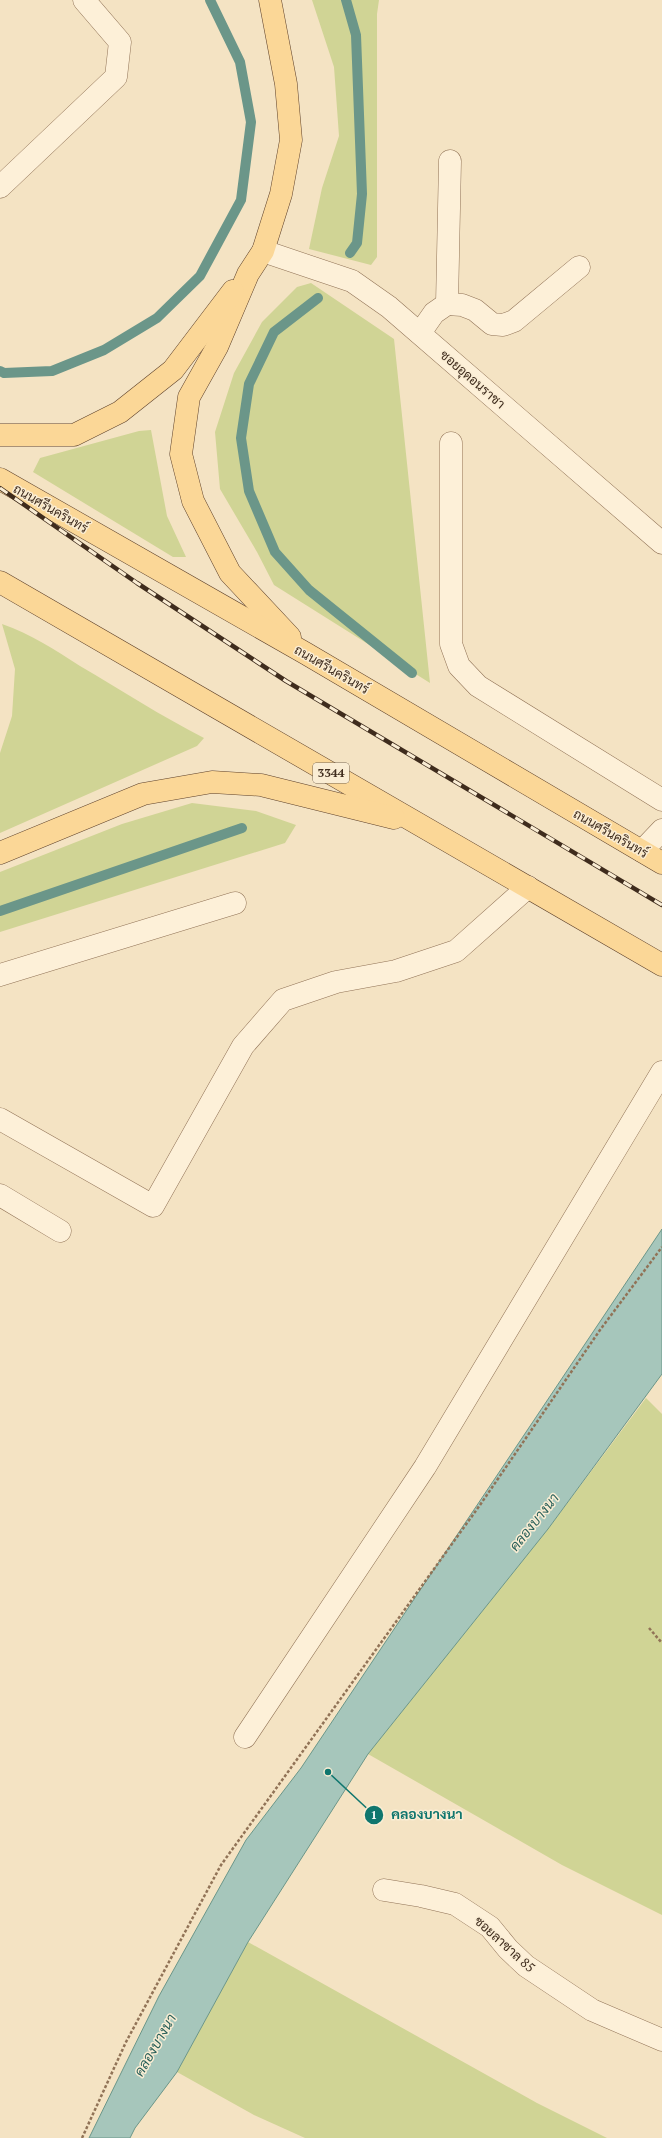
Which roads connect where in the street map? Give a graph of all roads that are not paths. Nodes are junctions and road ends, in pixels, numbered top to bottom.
1 (84, 0) edge
2 (270, 0) edge
3 (450, 160) dead end
4 (0, 187) edge
5 (263, 250) junction
6 (579, 266) dead end
7 (248, 274) junction
8 (447, 304) junction
9 (420, 334) junction
10 (0, 435) edge
11 (451, 443) dead end
12 (0, 479) edge
13 (662, 543) edge
14 (0, 582) edge
15 (305, 653) junction
16 (662, 800) edge
17 (420, 824) junction
18 (662, 830) edge
19 (642, 851) junction
20 (0, 853) edge
21 (662, 862) edge
22 (528, 887) junction
23 (236, 903) dead end
24 (662, 965) edge
25 (0, 975) edge
26 (662, 1072) edge
27 (0, 1119) edge
28 (0, 1195) edge
29 (60, 1231) dead end
30 (245, 1736) dead end
31 (384, 1890) dead end
32 (662, 2040) edge

1 - 4 street
2 - 5 main road
3 - 8 street
5 - 7 main road
5 - 9 street, ซอยอุดอนราชา
6 - 8 street
7 - 10 main road
7 - 15 main road
8 - 9 street
9 - 13 street, ซอยอุดอนราชา
11 - 16 street
12 - 15 main road, ถนนศรีนครินทร์
14 - 17 main road, 3344
15 - 19 main road, ถนนศรีนครินทร์
17 - 20 main road
17 - 22 main road, 3344
18 - 19 street
19 - 21 main road, ถนนศรีนครินทร์
22 - 24 main road, 3344
22 - 27 street
23 - 25 street
26 - 30 street
28 - 29 street
31 - 32 street, ซอยลาซาล 85

